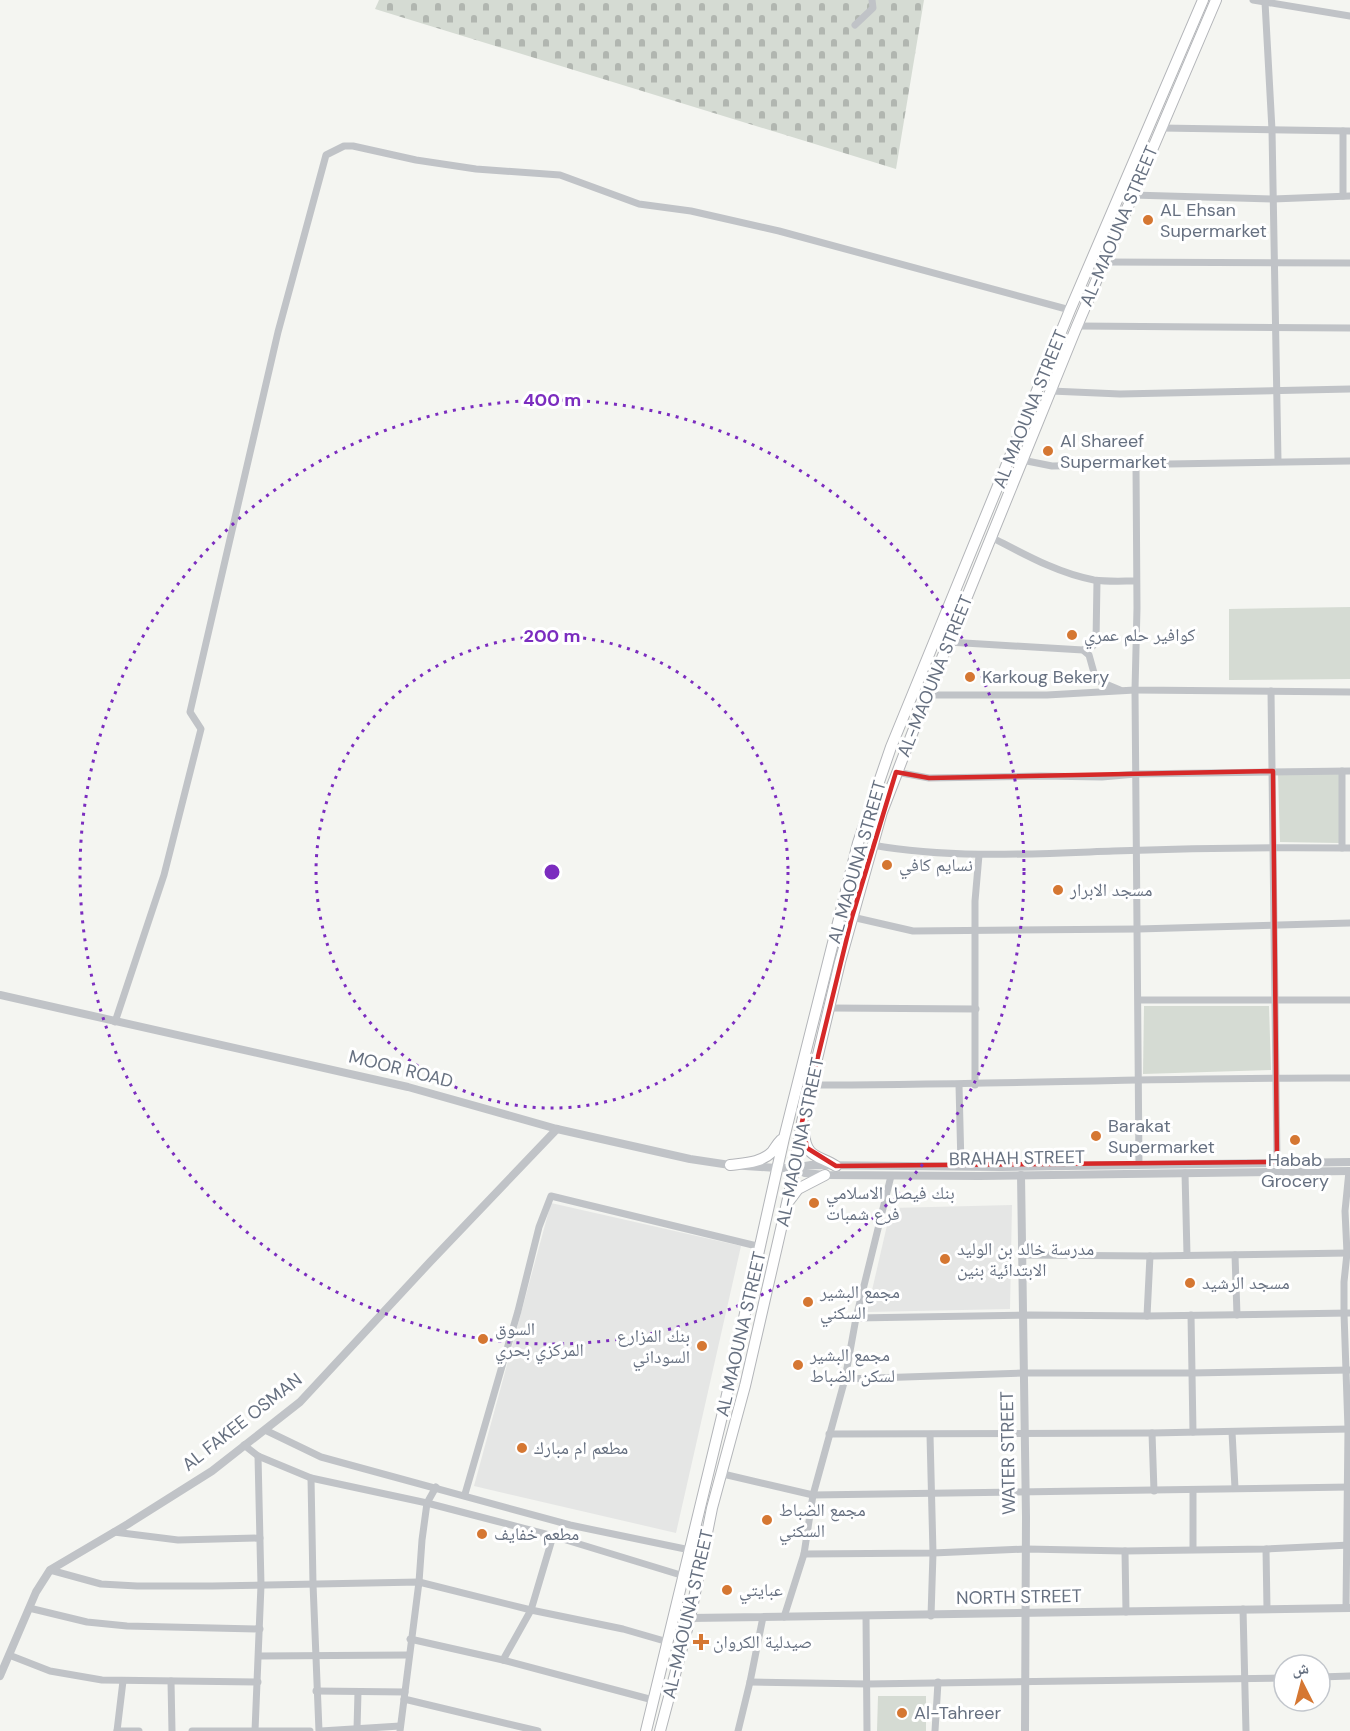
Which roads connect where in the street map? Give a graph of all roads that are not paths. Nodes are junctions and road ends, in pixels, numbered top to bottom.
1 (872, 0) edge
2 (1203, 0) edge
3 (1216, 0) edge
4 (1253, 0) edge
5 (1265, 2) junction
6 (1350, 16) edge
7 (855, 25) dead end
8 (1161, 128) junction
9 (1272, 130) junction
10 (1347, 131) edge
11 (1132, 195) junction
12 (1346, 196) edge
13 (1273, 198) junction
14 (1104, 262) junction
15 (1350, 263) edge
16 (1273, 264) junction
17 (1070, 310) junction
18 (1077, 326) junction
19 (1350, 328) edge
20 (1276, 329) junction
21 (1276, 389) junction
22 (1350, 389) edge
23 (1051, 391) junction
24 (1022, 460) junction
25 (1278, 461) junction
26 (1350, 461) edge
27 (1136, 465) junction
28 (991, 537) junction
29 (1137, 580) junction
30 (1097, 581) junction
31 (948, 642) junction
32 (1083, 650) junction
33 (1136, 690) junction
34 (1122, 691) junction
35 (1271, 691) junction
36 (1350, 692) edge
37 (927, 695) junction
38 (1273, 771) junction
39 (1346, 771) edge
40 (896, 772) junction
41 (1136, 774) junction
42 (872, 845) junction
43 (1274, 848) junction
44 (1346, 848) edge
45 (1137, 850) junction
46 (979, 855) junction
47 (852, 917) junction
48 (1350, 923) edge
49 (1273, 925) junction
50 (1138, 929) junction
51 (976, 932) junction
52 (0, 995) edge
53 (1139, 1000) junction
54 (1350, 1000) edge
55 (1275, 1001) junction
56 (830, 1008) junction
57 (976, 1009) junction
58 (115, 1022) junction
59 (1275, 1077) junction
60 (1350, 1078) edge
61 (1138, 1079) junction
62 (811, 1085) junction
63 (959, 1085) junction
64 (975, 1085) junction
65 (802, 1122) junction
66 (557, 1129) junction
67 (784, 1138) junction
68 (1277, 1162) junction
69 (730, 1165) junction
70 (1140, 1165) junction
71 (836, 1166) junction
72 (961, 1166) junction
73 (777, 1168) junction
74 (794, 1168) junction
75 (1350, 1168) edge
76 (1185, 1173) junction
77 (825, 1175) junction
78 (1021, 1175) junction
79 (891, 1176) junction
80 (786, 1206) junction
81 (760, 1247) junction
82 (1349, 1253) edge
83 (1022, 1255) junction
84 (1187, 1255) junction
85 (1235, 1255) junction
86 (1150, 1256) junction
87 (1347, 1313) edge
88 (1022, 1315) junction
89 (1191, 1315) junction
90 (1237, 1315) junction
91 (1147, 1316) junction
92 (856, 1318) junction
93 (1348, 1370) edge
94 (1023, 1372) junction
95 (1191, 1373) junction
96 (845, 1379) junction
97 (1349, 1429) edge
98 (265, 1430) junction
99 (1193, 1432) junction
100 (1232, 1432) junction
101 (1152, 1433) junction
102 (829, 1434) junction
103 (1024, 1434) junction
104 (930, 1435) junction
105 (244, 1445) junction
106 (258, 1456) junction
107 (723, 1474) junction
108 (311, 1478) junction
109 (436, 1487) junction
110 (1348, 1487) edge
111 (1234, 1488) junction
112 (1154, 1491) junction
113 (1193, 1491) junction
114 (932, 1492) junction
115 (1026, 1492) junction
116 (465, 1494) junction
117 (813, 1495) junction
118 (428, 1503) junction
119 (700, 1504) junction
120 (712, 1508) junction
121 (114, 1532) junction
122 (553, 1536) junction
123 (260, 1538) junction
124 (1348, 1545) edge
125 (1026, 1549) junction
126 (1193, 1549) junction
127 (1266, 1549) junction
128 (690, 1550) junction
129 (1125, 1551) junction
130 (933, 1553) junction
131 (804, 1554) junction
132 (50, 1570) junction
133 (684, 1576) junction
134 (419, 1582) junction
135 (313, 1584) junction
136 (261, 1585) junction
137 (29, 1608) junction
138 (1267, 1608) junction
139 (1348, 1608) edge
140 (1243, 1609) junction
141 (531, 1610) junction
142 (1126, 1612) junction
143 (1025, 1614) junction
144 (866, 1616) junction
145 (931, 1616) junction
146 (763, 1617) junction
147 (784, 1617) junction
148 (690, 1618) junction
149 (260, 1629) junction
150 (410, 1639) junction
151 (668, 1642) junction
152 (9, 1655) junction
153 (409, 1655) junction
154 (259, 1656) junction
155 (316, 1656) junction
156 (502, 1660) junction
157 (0, 1676) edge
158 (1350, 1676) edge
159 (1332, 1677) edge
160 (1272, 1679) edge
161 (1245, 1680) junction
162 (123, 1681) junction
163 (171, 1681) junction
164 (1024, 1681) junction
165 (258, 1682) junction
166 (750, 1682) junction
167 (938, 1682) junction
168 (867, 1684) junction
169 (316, 1691) junction
170 (358, 1692) junction
171 (405, 1695) junction
172 (653, 1700) junction
173 (508, 1727) edge
174 (357, 1729) junction
175 (400, 1729) edge
176 (255, 1730) edge
177 (117, 1731) edge
178 (140, 1731) edge
179 (172, 1731) edge
180 (192, 1731) edge
181 (310, 1731) edge
182 (320, 1731) edge
183 (538, 1731) edge
184 (646, 1731) edge
185 (660, 1731) edge
186 (738, 1731) edge
187 (867, 1731) edge
188 (935, 1731) edge
189 (1025, 1731) edge
190 (1246, 1731) edge

1 - 7 street
2 - 17 highway, AL MAOUNA STREET
3 - 8 highway, AL-MAOUNA STREET
4 - 5 street
5 - 6 street
5 - 9 street
8 - 9 street
8 - 11 highway, AL-MAOUNA STREET
9 - 10 street
9 - 13 street
10 - 12 street
11 - 13 street
11 - 14 highway, AL-MAOUNA STREET
12 - 13 street
13 - 16 street
14 - 16 street
14 - 18 highway, AL-MAOUNA STREET
15 - 16 street
16 - 20 street
17 - 58 street
17 - 67 highway, AL MAOUNA STREET
18 - 20 street
18 - 23 highway, AL-MAOUNA STREET
19 - 20 street
20 - 21 street
21 - 22 street
21 - 23 street
21 - 25 street
23 - 24 highway, AL-MAOUNA STREET
24 - 27 street
24 - 28 highway, AL-MAOUNA STREET
25 - 26 street
25 - 27 street
27 - 29 street
28 - 30 street
28 - 31 highway, AL-MAOUNA STREET
29 - 30 street
29 - 33 street
30 - 32 street
31 - 32 street
31 - 37 highway, AL-MAOUNA STREET
32 - 34 street
33 - 34 street
33 - 35 street
33 - 41 street
34 - 37 street
35 - 36 street
35 - 38 street
37 - 40 highway, AL-MAOUNA STREET
38 - 39 street
38 - 41 street
38 - 43 street
39 - 44 street
40 - 41 street
40 - 42 highway, AL-MAOUNA STREET
41 - 45 street
42 - 46 street
42 - 47 highway, AL-MAOUNA STREET
43 - 44 street
43 - 45 street
43 - 49 street
45 - 46 street
45 - 50 street
46 - 51 street
47 - 51 street
47 - 56 highway, AL-MAOUNA STREET
48 - 49 street
49 - 50 street
49 - 55 street
50 - 51 street
50 - 53 street
51 - 57 street
52 - 58 street, MOOR ROAD
53 - 55 street
53 - 61 street
54 - 55 street
55 - 59 street
56 - 57 street
56 - 62 highway, AL-MAOUNA STREET
57 - 64 street
58 - 66 street, MOOR ROAD
59 - 60 street
59 - 61 street
59 - 68 street
61 - 64 street
61 - 70 street
62 - 63 street
62 - 65 highway, AL-MAOUNA STREET
63 - 64 street
63 - 72 street
65 - 71 highway
65 - 74 highway, AL-MAOUNA STREET
66 - 69 street, MOOR ROAD
66 - 98 street, AL FAKEE OSMAN
67 - 69 highway
67 - 73 highway, AL MAOUNA STREET
68 - 70 street
68 - 75 street
69 - 73 street, MOOR ROAD
70 - 72 street
71 - 72 street
71 - 74 street
73 - 74 street, MOOR ROAD
73 - 81 highway, AL MAOUNA STREET
74 - 77 street, BRAHAH STREET
74 - 80 highway, AL-MAOUNA STREET
75 - 76 street, BRAHAH STREET
75 - 82 street
76 - 78 street, BRAHAH STREET
76 - 84 street
77 - 79 street, BRAHAH STREET
77 - 80 highway
78 - 79 street, BRAHAH STREET
78 - 83 street, WATER STREET
79 - 92 street
80 - 107 highway, AL-MAOUNA STREET
81 - 116 street
81 - 119 highway, AL MAOUNA STREET
82 - 85 street
82 - 87 street
83 - 86 street
83 - 88 street, WATER STREET
84 - 85 street
84 - 86 street
85 - 90 street
86 - 91 street
87 - 90 street
87 - 93 street
88 - 91 street
88 - 92 street
88 - 94 street, WATER STREET
89 - 90 street
89 - 91 street
89 - 95 street
92 - 96 street
93 - 95 street
93 - 97 street
94 - 95 street
94 - 96 street
94 - 103 street, WATER STREET
95 - 99 street
96 - 102 street
97 - 100 street
97 - 110 street
98 - 105 street, AL FAKEE OSMAN
98 - 109 street
99 - 100 street
99 - 101 street
100 - 111 street
101 - 103 street
101 - 112 street
102 - 104 street
102 - 117 street
103 - 104 street
103 - 115 street, WATER STREET
104 - 114 street
105 - 106 street
105 - 121 street, AL FAKEE OSMAN
106 - 108 street
106 - 123 street
107 - 117 street
107 - 120 highway, AL-MAOUNA STREET
108 - 118 street
108 - 135 street
109 - 116 street
109 - 118 street
110 - 111 street
110 - 124 street
111 - 113 street
112 - 113 street
112 - 115 street
113 - 126 street
114 - 115 street
114 - 117 street
114 - 130 street
115 - 125 street, WATER STREET
116 - 128 street
117 - 131 street
118 - 122 street
118 - 134 street
119 - 120 highway
119 - 128 highway, AL MAOUNA STREET
120 - 148 highway, AL-MAOUNA STREET
121 - 123 street
121 - 132 street, AL FAKEE OSMAN
122 - 133 street
122 - 141 street
123 - 136 street
124 - 127 street
124 - 139 street
125 - 129 street
125 - 130 street
125 - 143 street, WATER STREET
126 - 127 street
126 - 129 street
127 - 138 street
128 - 133 highway, AL MAOUNA STREET
129 - 142 street
130 - 131 street
130 - 145 street
131 - 147 street
132 - 136 street
132 - 137 street, AL FAKEE OSMAN
133 - 151 highway, AL MAOUNA STREET
134 - 135 street
134 - 141 street
134 - 150 street
135 - 136 street
135 - 155 street
136 - 149 street
137 - 149 street
137 - 152 street, AL FAKEE OSMAN
138 - 139 street, NORTH STREET
138 - 140 street, NORTH STREET
140 - 142 street, NORTH STREET
140 - 161 street
141 - 151 street
141 - 156 street
142 - 143 street, NORTH STREET
143 - 145 street, NORTH STREET
143 - 164 street, WATER STREET
144 - 145 street, NORTH STREET
144 - 147 street, NORTH STREET
144 - 168 street
146 - 147 street, NORTH STREET
146 - 148 street, NORTH STREET
146 - 166 street
148 - 185 highway, AL-MAOUNA STREET
149 - 154 street
150 - 153 street
150 - 156 street
151 - 172 highway, AL MAOUNA STREET
152 - 157 street, AL FAKEE OSMAN
152 - 162 street
153 - 155 street
153 - 171 street
154 - 155 street
154 - 165 street
155 - 169 street
156 - 172 street
158 - 159 street
160 - 161 street
161 - 164 street
161 - 190 street
162 - 163 street
162 - 177 street
163 - 165 street
163 - 179 street
164 - 167 street
164 - 189 street, WATER STREET
165 - 176 street
166 - 168 street
166 - 186 street
167 - 168 street
167 - 188 street
168 - 187 street
169 - 170 street
169 - 182 street
170 - 171 street
170 - 174 street
171 - 173 street
171 - 175 street
172 - 184 highway, AL MAOUNA STREET
173 - 183 street
174 - 175 street
174 - 182 street
176 - 180 street
176 - 181 street
177 - 178 street

